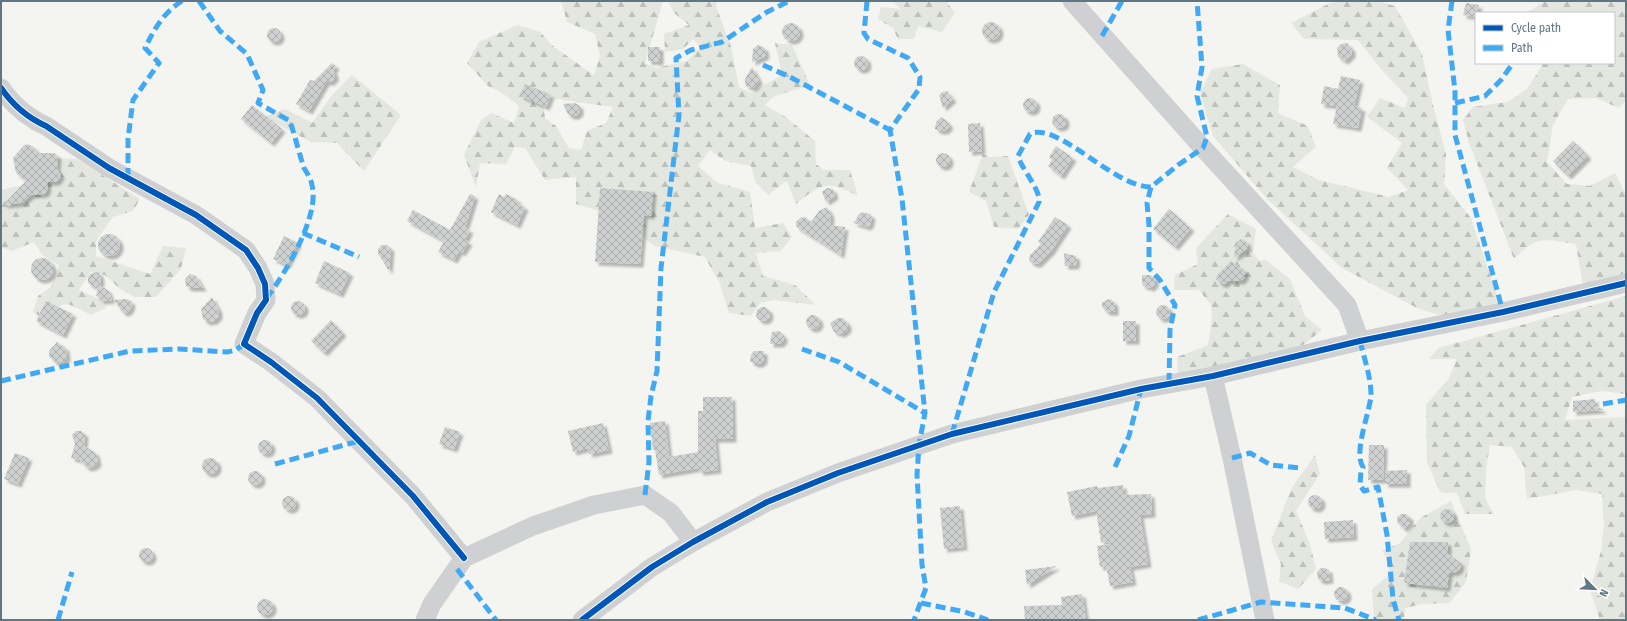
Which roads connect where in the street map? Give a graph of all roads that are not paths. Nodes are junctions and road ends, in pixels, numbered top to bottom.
1 (1072, 1) edge
2 (1, 88) edge
3 (1626, 282) edge
4 (1360, 340) junction
5 (1213, 376) junction
6 (692, 542) junction
7 (464, 558) junction
8 (425, 620) edge
9 (582, 620) edge
10 (1265, 620) edge

1 - 4 street
2 - 7 street
3 - 4 street
4 - 5 street
5 - 6 street
5 - 10 street
6 - 7 street
6 - 9 street
7 - 8 street

